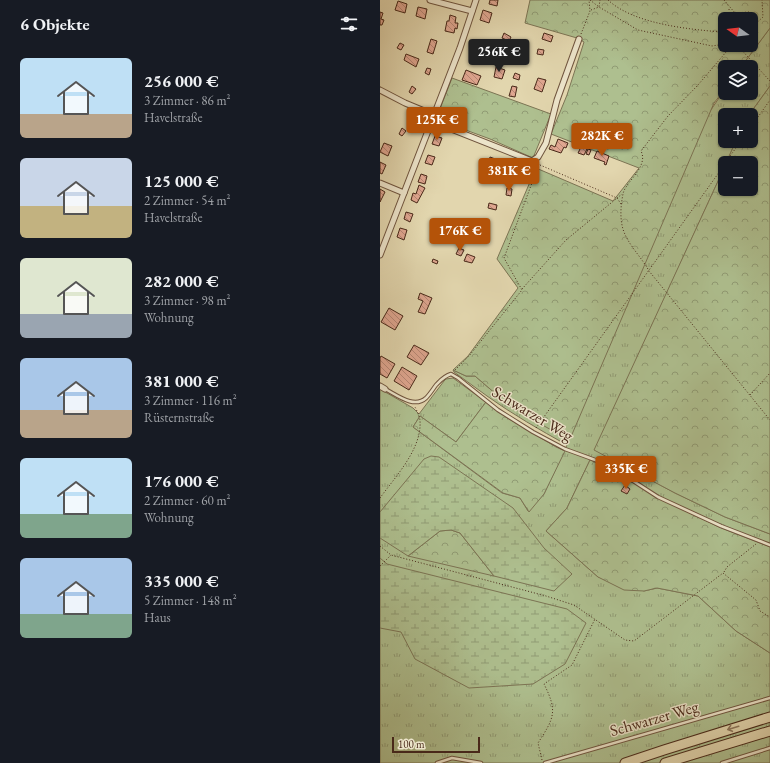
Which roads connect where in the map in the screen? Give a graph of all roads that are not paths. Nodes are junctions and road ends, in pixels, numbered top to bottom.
1 (430, 0) edge
2 (476, 0) edge
3 (472, 11) junction
4 (579, 39) road end
5 (380, 90) edge
6 (434, 115) junction
7 (431, 121) junction
8 (380, 183) edge
9 (404, 193) junction
10 (380, 255) edge
11 (382, 387) edge
12 (770, 545) edge
13 (770, 698) edge
14 (770, 718) edge
15 (770, 731) edge
16 (770, 748) edge
17 (437, 763) edge
18 (481, 763) edge
19 (544, 763) edge
20 (625, 763) edge
21 (665, 763) edge
22 (722, 763) edge

1 - 3 street
2 - 3 street
3 - 6 street
4 - 7 street
5 - 6 street
6 - 7 street
7 - 9 street
8 - 9 street
9 - 10 street
11 - 12 lane, Schwarzer Weg
13 - 19 lane, Schwarzer Weg
14 -> 20 highway
15 - 21 highway
16 - 22 lane
17 - 18 lane

